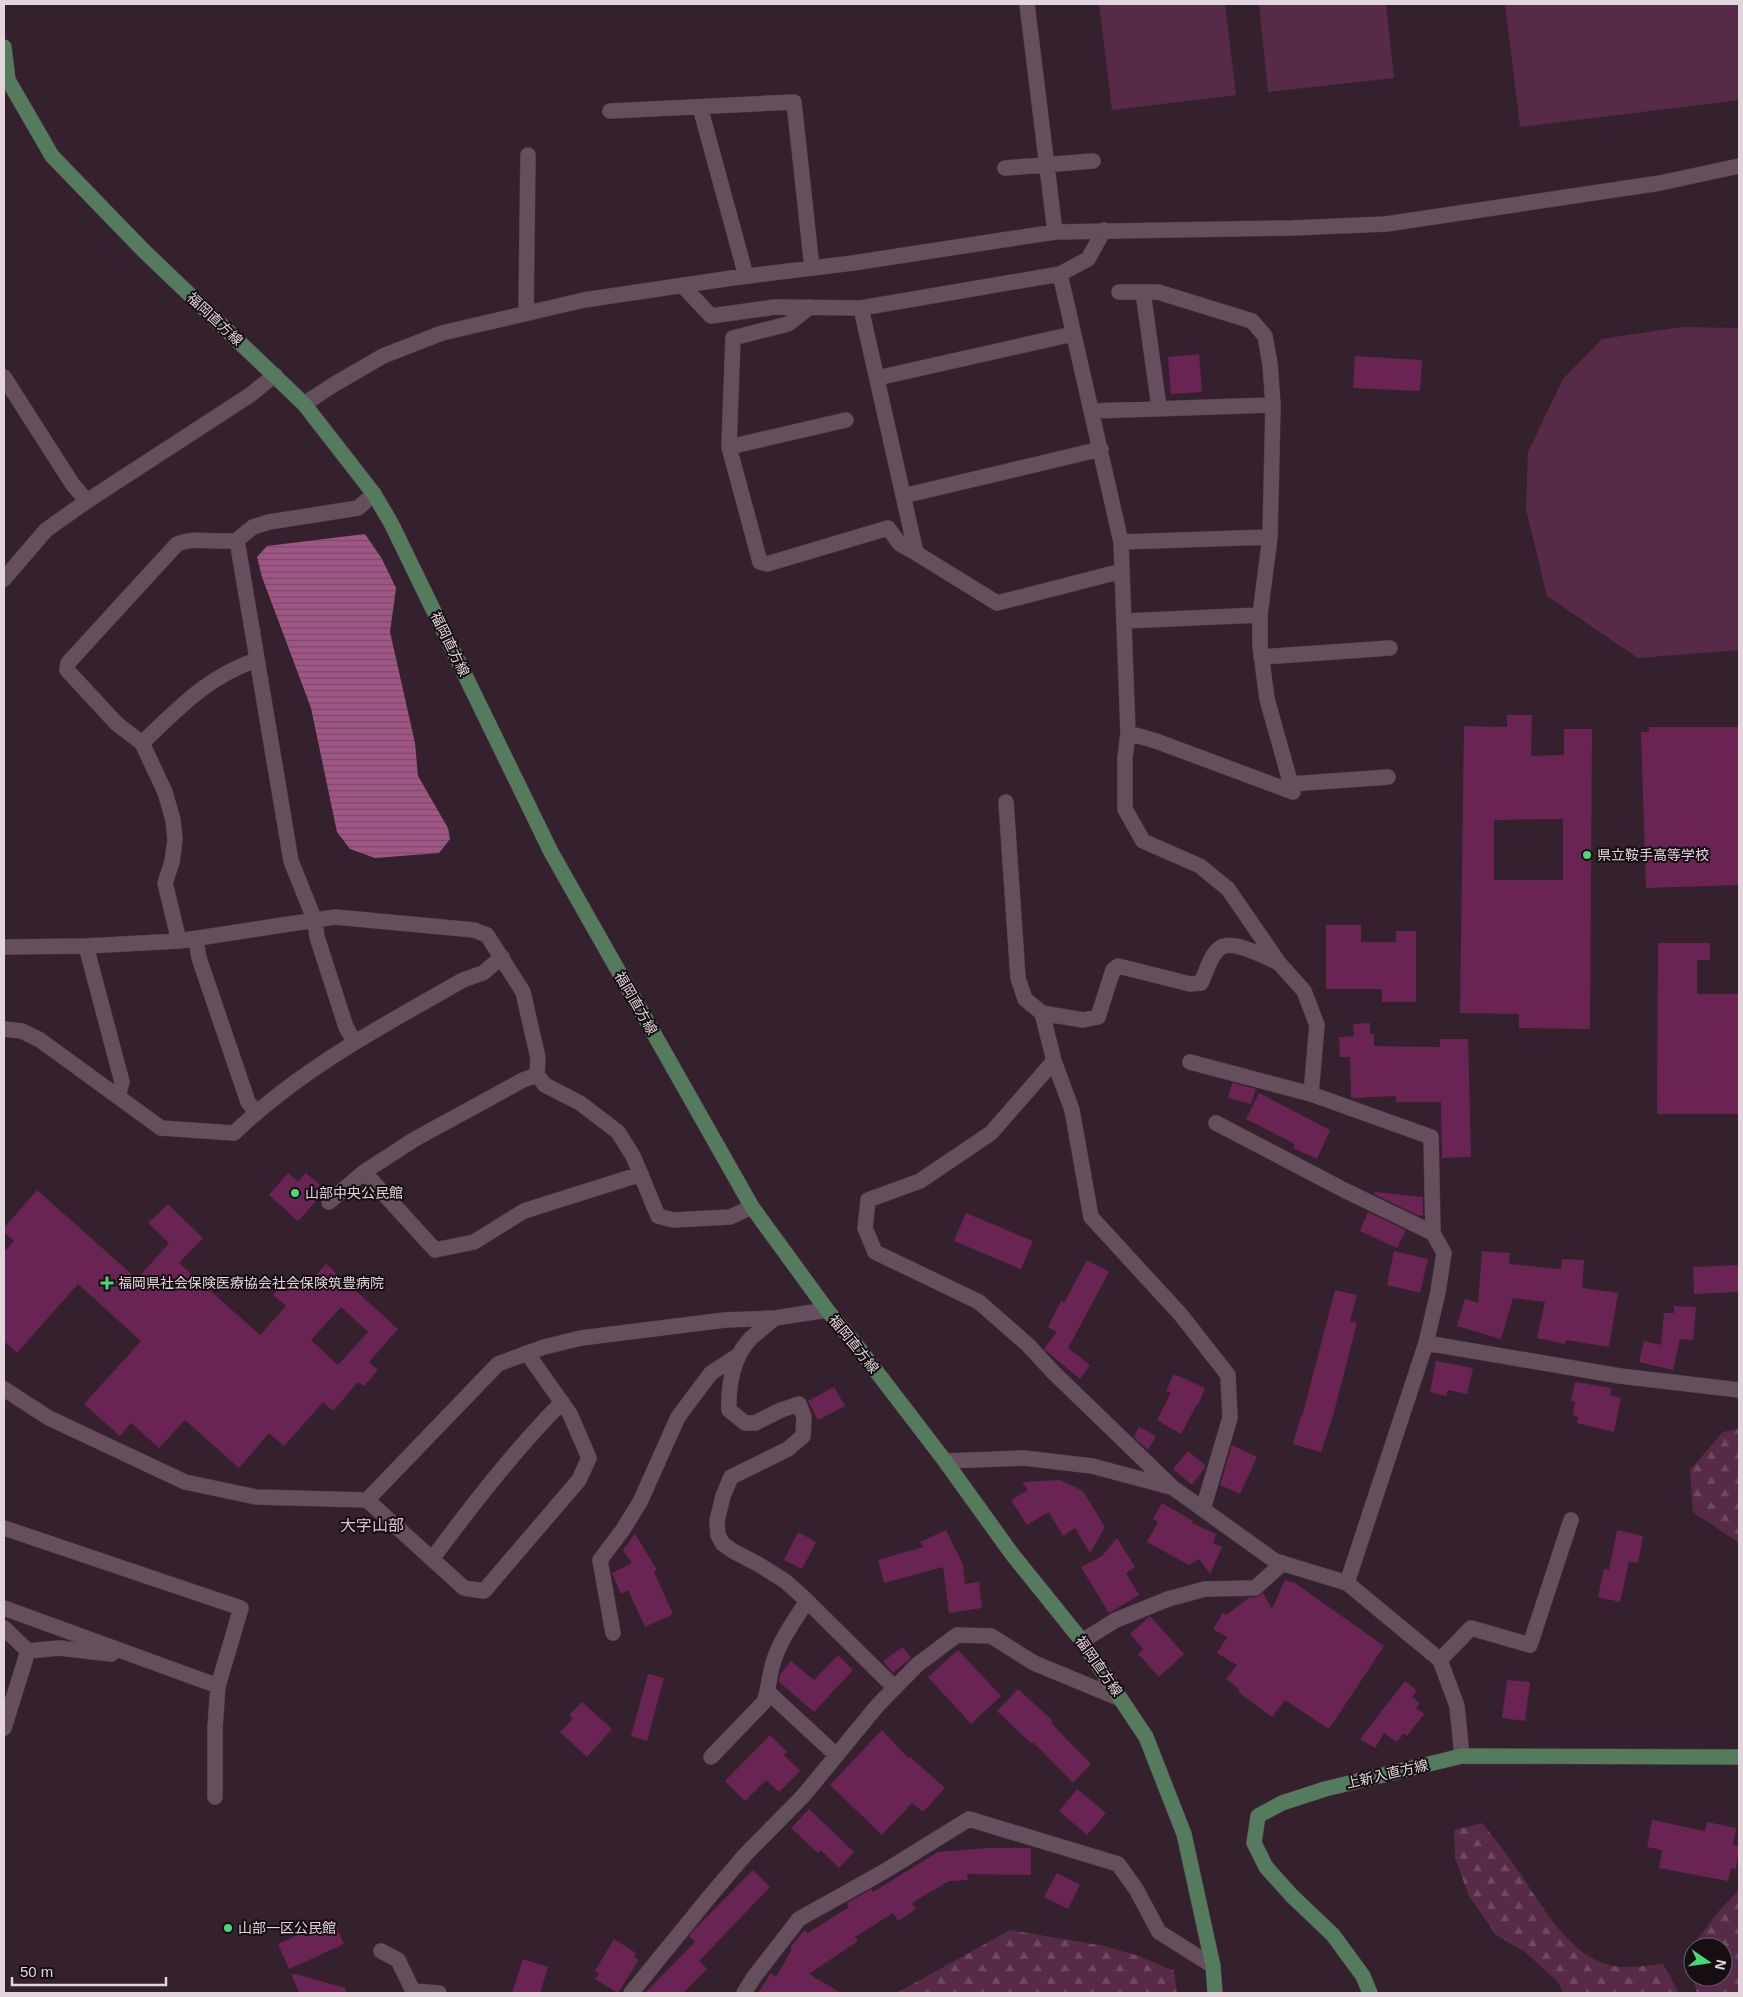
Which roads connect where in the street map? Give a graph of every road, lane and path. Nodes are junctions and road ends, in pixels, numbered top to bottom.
1 (1027, 4) edge
2 (4, 47) edge
3 (700, 107) junction
4 (610, 111) dead end
5 (528, 155) dead end
6 (1093, 161) dead end
7 (1047, 165) junction
8 (1739, 166) edge
9 (1005, 168) dead end
10 (1104, 230) junction
11 (1055, 232) junction
12 (812, 268) junction
13 (1060, 274) junction
14 (746, 276) junction
15 (682, 285) junction
16 (1119, 292) dead end
17 (1143, 292) junction
18 (810, 307) junction
19 (861, 308) junction
20 (526, 312) junction
21 (1073, 334) junction
22 (275, 375) junction
23 (4, 377) edge
24 (877, 378) junction
25 (304, 404) junction
26 (1273, 405) junction
27 (1159, 407) junction
28 (1092, 411) junction
29 (846, 420) dead end
30 (729, 447) junction
31 (1101, 449) junction
32 (374, 494) junction
33 (903, 496) junction
34 (87, 501) junction
35 (1270, 537) junction
36 (237, 540) junction
37 (1121, 542) junction
38 (916, 553) junction
39 (1122, 571) junction
40 (4, 578) edge
41 (1260, 615) junction
42 (1124, 621) junction
43 (1390, 648) dead end
44 (1261, 657) junction
45 (256, 660) junction
46 (1128, 733) junction
47 (142, 743) junction
48 (1388, 777) dead end
49 (1290, 784) junction
50 (1006, 802) dead end
51 (315, 921) junction
52 (196, 940) junction
53 (179, 941) junction
54 (86, 946) junction
55 (4, 947) edge
56 (502, 957) junction
57 (1279, 962) junction
58 (1042, 1012) junction
59 (4, 1029) edge
60 (354, 1041) junction
61 (1054, 1061) junction
62 (1190, 1062) dead end
63 (537, 1075) junction
64 (1311, 1094) junction
65 (118, 1096) junction
66 (256, 1112) junction
67 (1216, 1123) dead end
68 (364, 1172) junction
69 (640, 1174) junction
70 (329, 1202) dead end
71 (752, 1207) junction
72 (1434, 1233) junction
73 (827, 1310) junction
74 (775, 1318) junction
75 (1426, 1343) junction
76 (527, 1353) junction
77 (740, 1355) junction
78 (4, 1389) edge
79 (1739, 1390) edge
80 (562, 1402) junction
81 (945, 1461) junction
82 (1172, 1487) junction
83 (367, 1500) junction
84 (1203, 1509) junction
85 (1571, 1520) dead end
86 (4, 1528) edge
87 (432, 1559) junction
88 (1283, 1563) junction
89 (1347, 1583) junction
90 (807, 1601) junction
91 (4, 1608) edge
92 (4, 1628) edge
93 (613, 1632) dead end
94 (1082, 1642) junction
95 (28, 1651) junction
96 (147, 1660) junction
97 (1440, 1660) junction
98 (218, 1686) junction
99 (895, 1688) junction
100 (768, 1692) junction
101 (1121, 1699) junction
102 (4, 1728) edge
103 (836, 1755) junction
104 (1462, 1756) junction
105 (711, 1757) dead end
106 (1739, 1757) edge
107 (215, 1797) dead end
108 (381, 1951) dead end
109 (1213, 1966) junction
110 (439, 1993) edge
111 (631, 1993) edge
112 (744, 1993) edge
113 (1215, 1993) edge
114 (1370, 1993) edge

1 - 7 street
2 - 22 main road, 福岡直方線
3 - 4 street
3 - 12 street
3 - 14 street
5 - 20 street
6 - 7 street
7 - 9 street
7 - 11 street
8 - 10 street
10 - 11 street
10 - 13 street
11 - 12 street
12 - 14 street
13 - 19 street
13 - 21 street
14 - 15 street
15 - 18 street
15 - 20 street
16 - 17 street
17 - 26 street
17 - 27 street
18 - 19 street
18 - 30 street
19 - 24 street
20 - 25 street
21 - 24 street
21 - 28 street
22 - 25 main road, 福岡直方線
22 - 34 street
23 - 34 street
24 - 33 street
25 - 32 main road, 福岡直方線
26 - 27 street
26 - 35 street
27 - 28 street
28 - 31 street
29 - 30 street
30 - 38 street
31 - 33 street
31 - 37 street
32 - 36 street
32 - 71 main road, 福岡直方線
33 - 38 street
34 - 40 street
35 - 37 street
35 - 41 street
36 - 45 street
36 - 47 street
37 - 39 street
38 - 39 street
39 - 42 street
41 - 42 street
41 - 44 street
42 - 46 street
43 - 44 street
44 - 49 street
45 - 47 street
45 - 51 street
46 - 49 street
46 - 57 street
47 - 53 street
48 - 49 street
50 - 58 street
51 - 52 street
51 - 56 street
51 - 60 street
52 - 53 street
52 - 66 street
53 - 54 street
54 - 55 street
54 - 65 street
56 - 60 street
56 - 63 street
57 - 58 street
57 - 64 street
58 - 61 street
59 - 65 street
60 - 66 street
61 - 82 street
61 - 84 street
62 - 64 street
63 - 68 street
63 - 69 street
64 - 72 street
65 - 66 street
67 - 72 street
68 - 69 street
68 - 70 street
69 - 71 street
71 - 73 main road, 福岡直方線
72 - 75 street
73 - 74 street
73 - 81 main road, 福岡直方線
74 - 76 street
74 - 77 street
75 - 79 street
75 - 89 street
76 - 80 street
76 - 83 street
77 - 90 street
77 - 93 street
78 - 83 street
80 - 87 street
80 - 87 street
81 - 82 street
81 - 94 main road, 福岡直方線
82 - 84 street
83 - 87 street
84 - 88 street
85 - 97 street
86 - 98 street
88 - 89 street
88 - 94 street
89 - 97 street
90 - 99 street
90 - 100 street
91 - 96 street
92 - 95 street
94 - 101 main road, 福岡直方線
95 - 96 street
95 - 102 street
96 - 98 street
97 - 104 street
98 - 107 street
99 - 101 street
99 - 103 street
100 - 103 street
100 - 105 street
101 - 109 main road, 福岡直方線
103 - 111 street
104 - 106 main road, 上新入直方線
104 - 114 main road, 上新入直方線
108 - 110 street
109 - 112 street
109 - 113 main road, 福岡直方線

